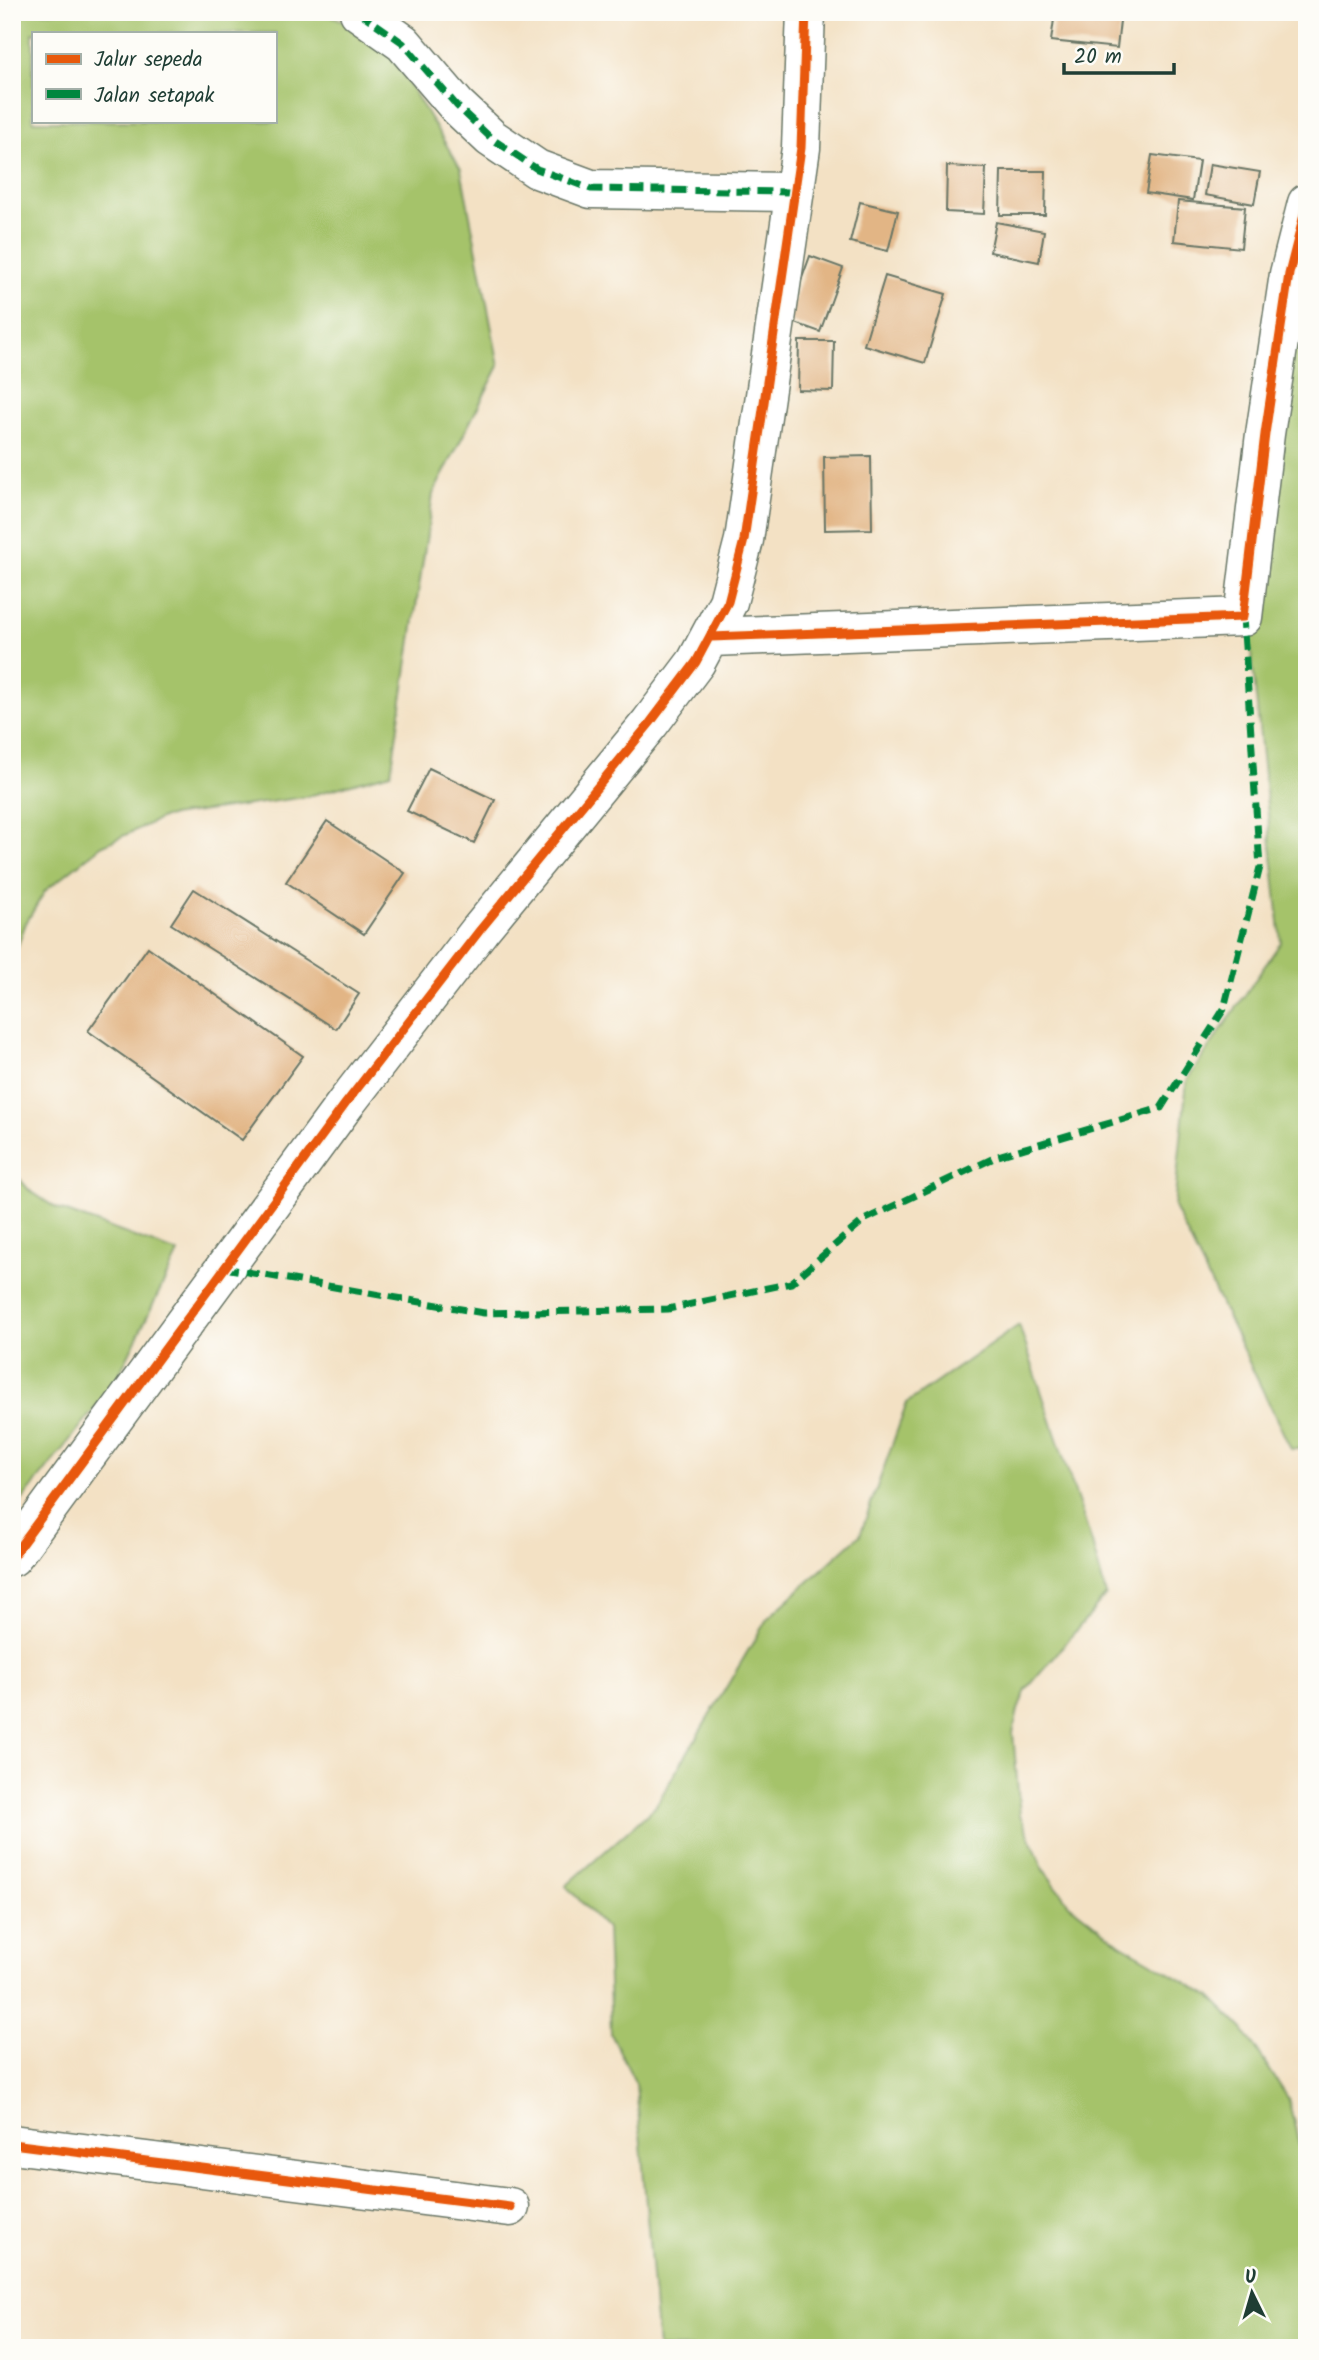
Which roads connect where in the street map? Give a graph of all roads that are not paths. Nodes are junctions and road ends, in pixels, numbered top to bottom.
1 (359, 12) edge
2 (806, 12) edge
3 (794, 192) junction
4 (1307, 203) edge
5 (711, 637) junction
6 (12, 1557) edge
7 (12, 2144) edge
8 (510, 2207) dead end

1 - 3 street
2 - 3 street
3 - 5 street
4 - 5 street
5 - 6 street
7 - 8 street

